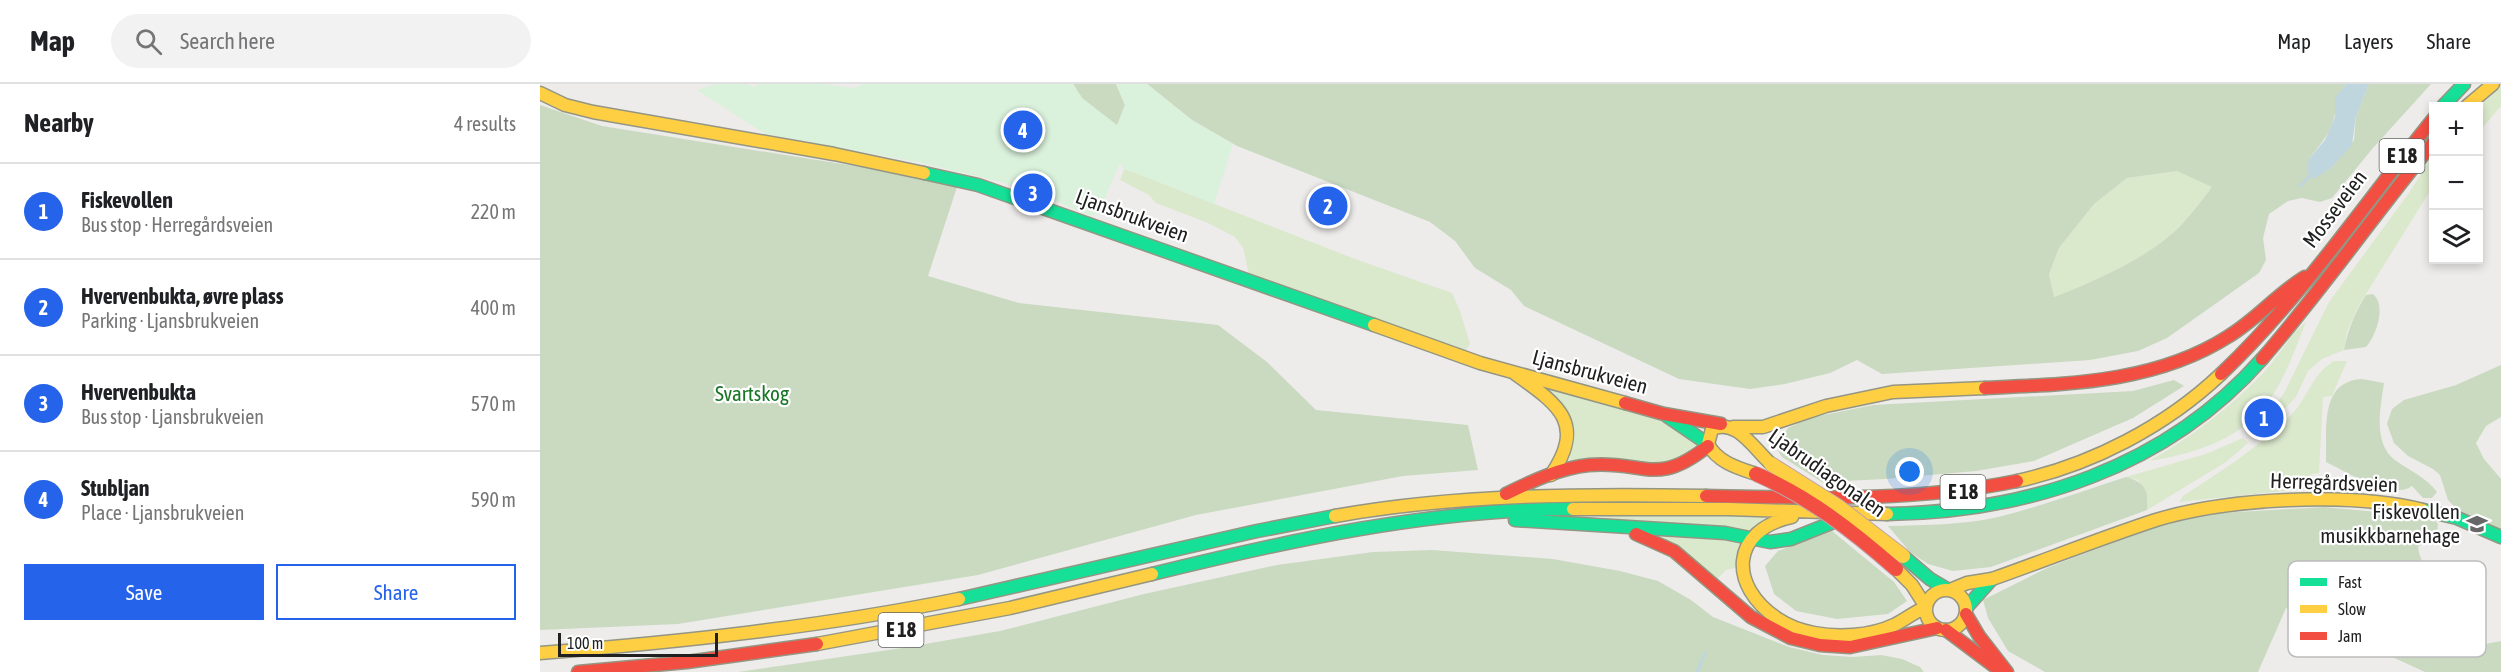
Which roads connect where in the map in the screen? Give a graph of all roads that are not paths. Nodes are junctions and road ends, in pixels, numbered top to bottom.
1 (2464, 84) edge
2 (2493, 84) edge
3 (540, 93) edge
4 (2447, 102) edge
5 (2472, 102) edge
6 (2429, 123) edge
7 (2429, 147) edge
8 (2316, 270) junction
9 (1514, 373) junction
10 (1664, 414) junction
11 (1732, 428) junction
12 (1708, 445) junction
13 (1720, 457) junction
14 (1551, 474) junction
15 (1498, 497) junction
16 (1801, 514) junction
17 (1851, 515) junction
18 (1436, 519) junction
19 (1618, 528) junction
20 (2501, 537) edge
21 (1750, 538) junction
22 (1992, 579) junction
23 (1949, 590) junction
24 (1926, 607) junction
25 (1966, 611) junction
26 (1941, 629) junction
27 (540, 653) edge
28 (578, 672) edge
29 (2002, 672) edge
30 (2007, 672) edge

1 - 4 main road
2 - 5 main road
3 - 9 main road, Ljansbrukveien
6 - 8 main road, Mosseveien / E 18
7 - 17 main road, Mosseveien / E 18
8 - 11 main road, E 18
8 - 15 main road, E 18
9 - 10 main road, Ljansbrukveien
9 - 14 main road
10 - 11 main road, Ljansbrukveien
10 - 12 main road, Ljansbrukveien
11 - 12 main road, E 18
11 - 13 main road
11 - 23 main road, Ljabrudiagonalen, bridge
12 - 13 main road
12 - 14 main road, E 18
13 - 24 main road, Ljabrudiagonalen, bridge
14 - 15 main road, E 18
15 - 27 main road, E 18
16 - 17 main road, E 18
16 - 18 main road, E 18
16 - 21 main road, E 18
17 - 21 main road, E 18
18 - 19 main road, E 18
18 - 28 main road, E 18
19 - 21 main road, E 18
19 - 26 main road, E 18
20 - 22 main road, Herregårdsveien
21 - 24 main road
22 - 23 main road, Herregårdsveien
22 - 25 main road, Herregårdsveien
23 - 24 main road
23 - 25 main road
24 - 26 main road
25 - 26 main road, E 18
25 - 30 main road
26 - 29 main road

